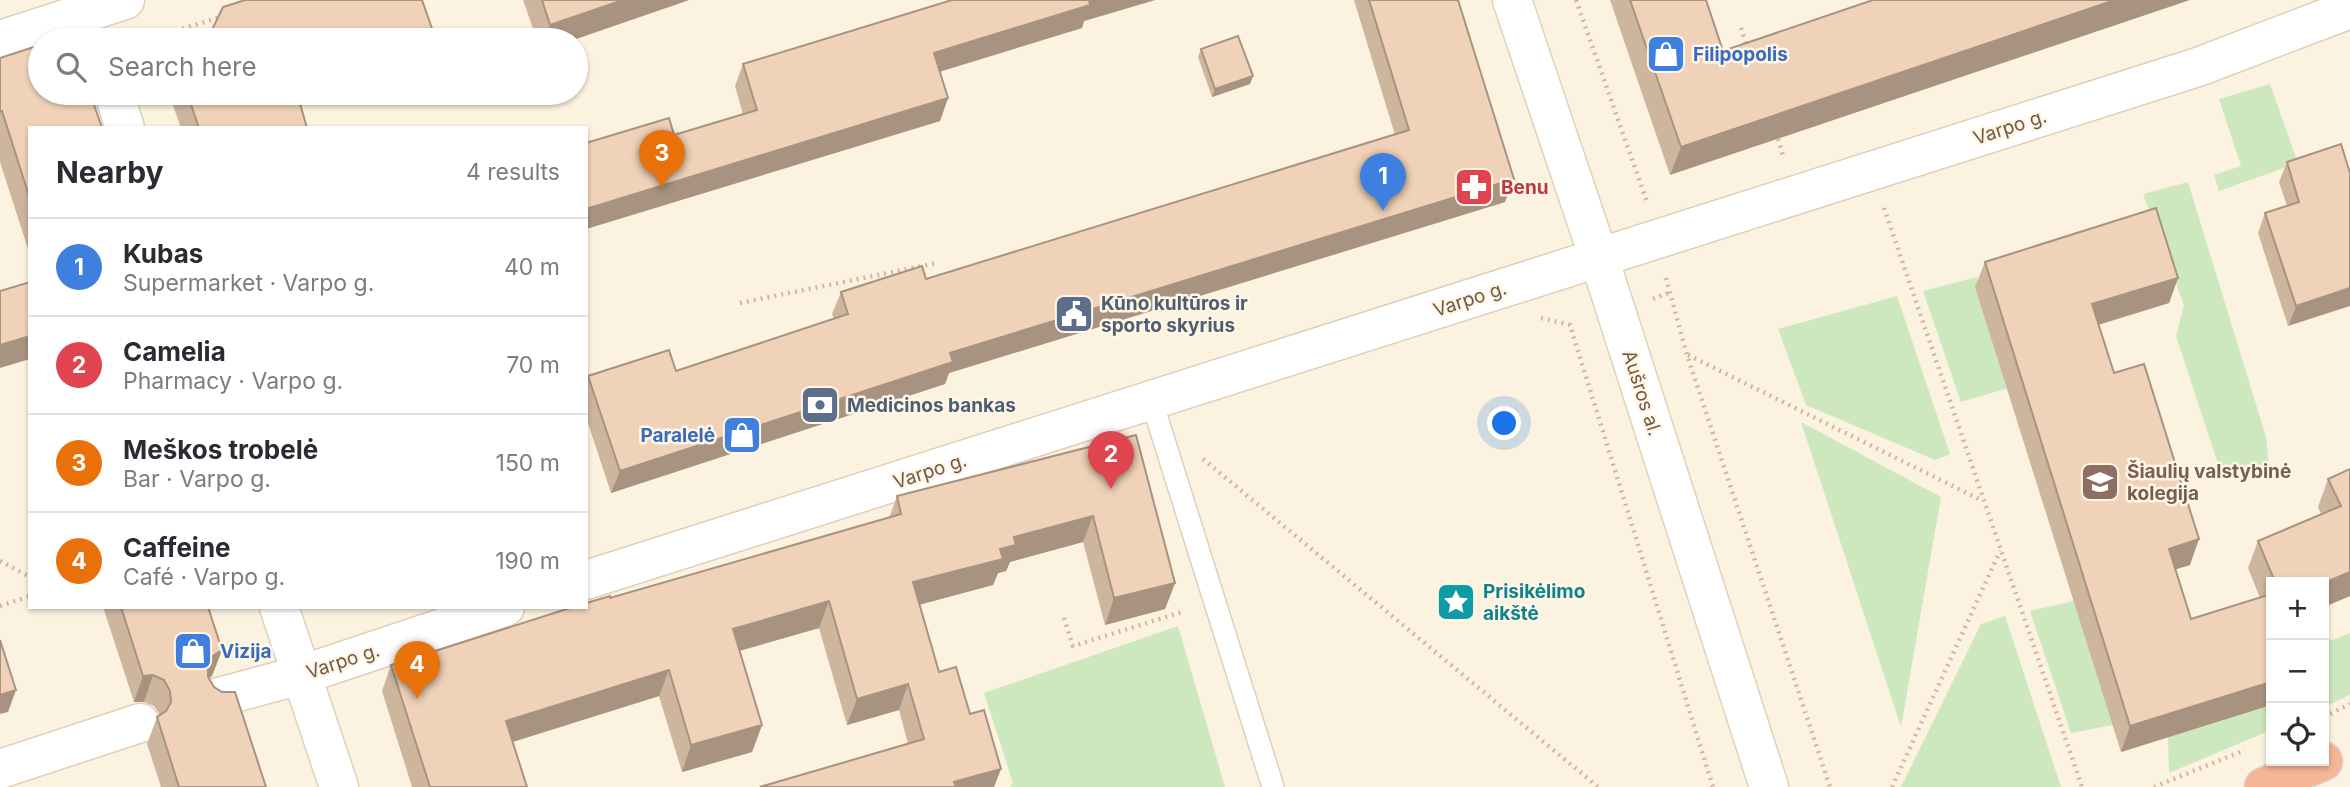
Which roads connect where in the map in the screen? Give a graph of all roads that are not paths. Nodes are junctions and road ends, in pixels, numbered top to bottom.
1 (125, 0) edge
2 (1512, 0) edge
3 (2350, 9) edge
4 (89, 17) edge
5 (46, 28) edge
6 (28, 33) edge
7 (0, 40) edge
8 (118, 105) edge
9 (124, 126) edge
10 (1598, 256) junction
11 (1154, 410) junction
12 (588, 579) edge
13 (280, 609) edge
14 (499, 609) edge
15 (301, 676) junction
16 (219, 697) edge
17 (140, 723) dead end
18 (2350, 748) edge
19 (2329, 758) edge
20 (2312, 766) edge
21 (0, 769) edge
22 (339, 787) edge
23 (1273, 787) edge
24 (1769, 787) edge
25 (2264, 787) edge

1 - 4 street
2 - 10 street, Aušros al.
3 - 10 street, Varpo g.
4 - 5 street
6 - 7 street
8 - 9 street
10 - 11 street, Varpo g.
10 - 24 street, Aušros al.
11 - 12 street, Varpo g.
11 - 23 lane
13 - 15 street
14 - 15 street, Varpo g.
15 - 16 street, Varpo g.
15 - 22 street
17 - 21 street
18 - 19 highway
20 - 25 highway

